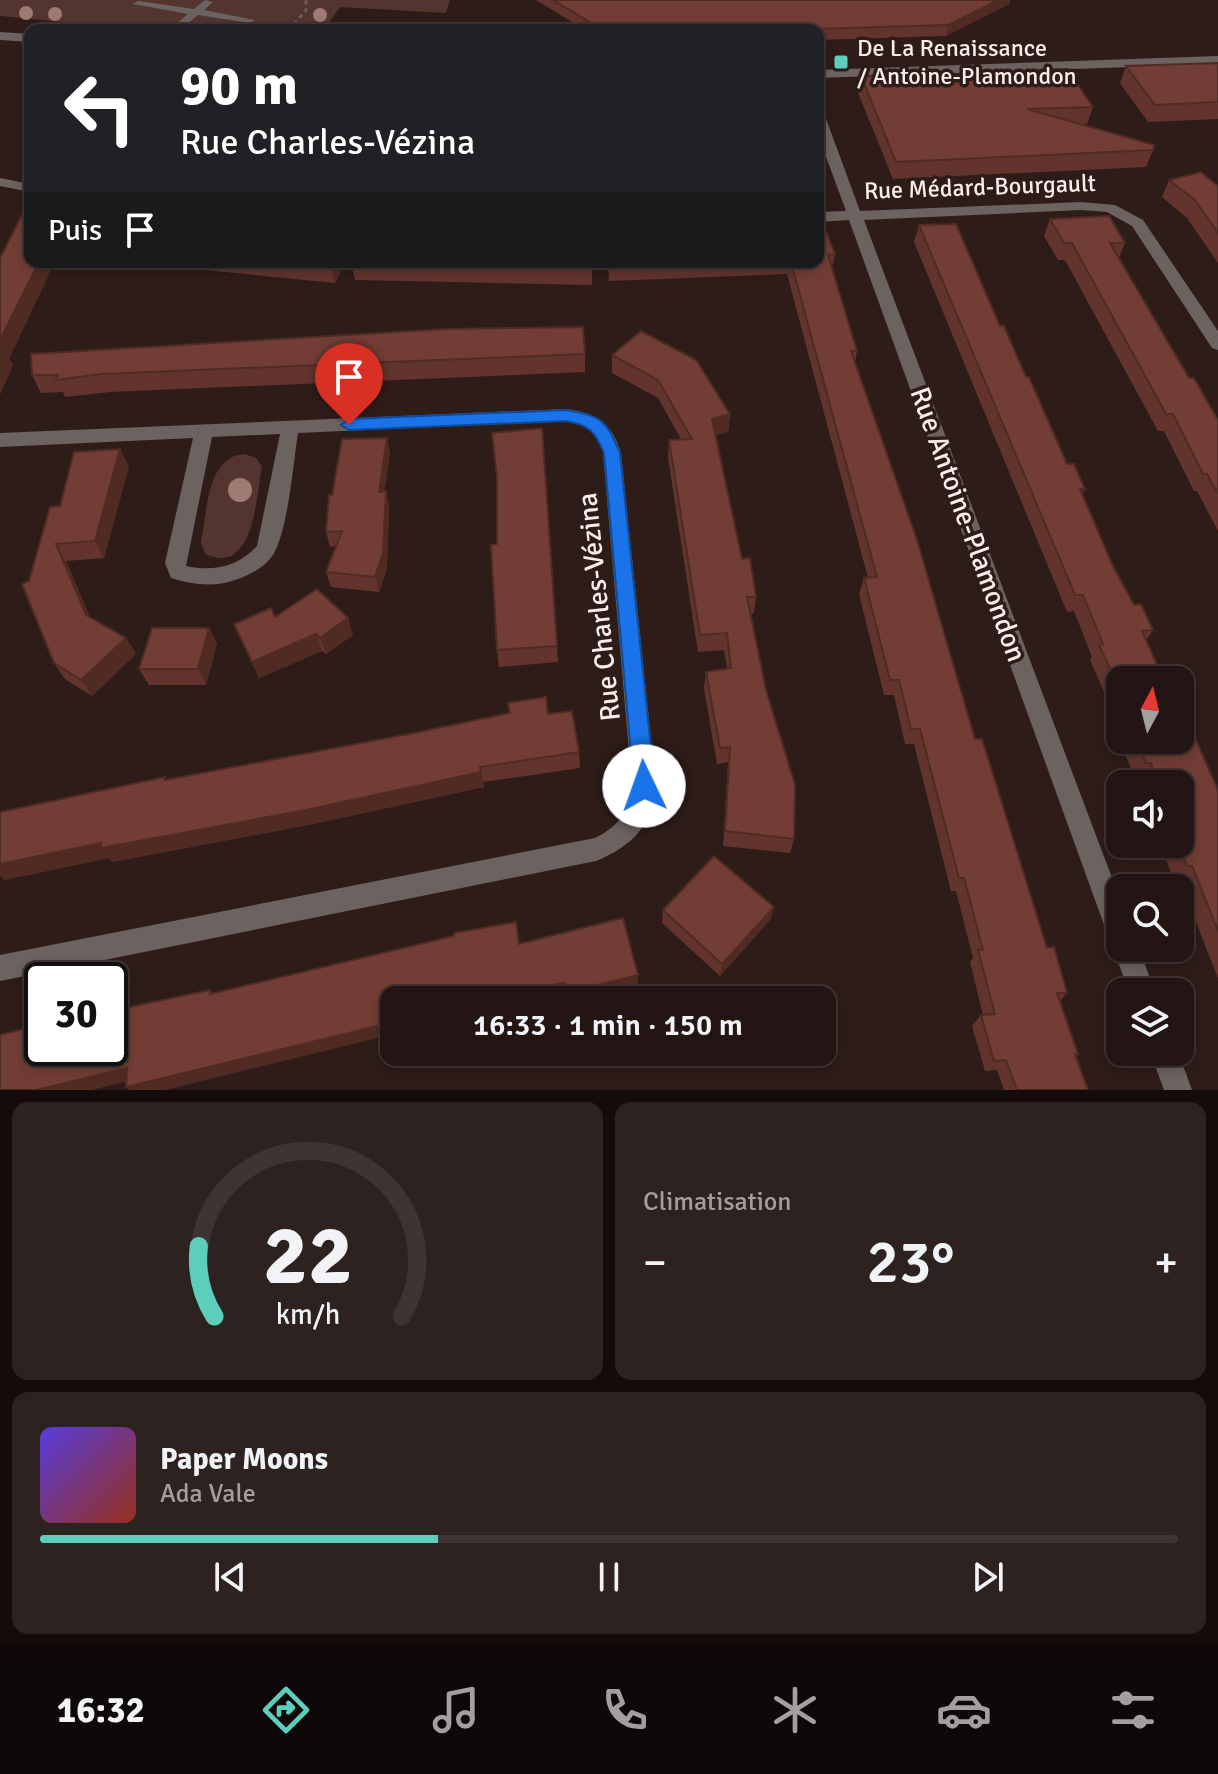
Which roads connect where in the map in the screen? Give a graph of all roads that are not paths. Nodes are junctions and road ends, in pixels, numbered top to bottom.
1 (208, 2) dead end
2 (138, 4) dead end
3 (196, 12) junction
4 (250, 20) dead end
5 (181, 24) edge
6 (0, 36) edge
7 (24, 38) edge
8 (1218, 60) edge
9 (824, 74) edge
10 (824, 132) edge
11 (15, 185) edge
12 (0, 199) edge
13 (855, 215) junction
14 (824, 217) edge
15 (1218, 344) edge
16 (290, 427) junction
17 (204, 431) junction
18 (0, 440) edge
19 (1106, 895) edge
20 (0, 968) edge
21 (1169, 1066) edge
22 (1178, 1090) edge

1 - 3 lane
2 - 3 lane
3 - 4 lane
3 - 5 lane
6 - 7 street
8 - 9 street
10 - 13 street, Rue Antoine-Plamondon
11 - 12 street
13 - 14 street, Rue Médard-Bourgault
13 - 15 street, Rue Médard-Bourgault
13 - 19 street, Rue Antoine-Plamondon
16 - 17 street, Rue Charles-Vézina
16 - 17 street
16 - 20 street, Rue Charles-Vézina
17 - 18 street, Rue Charles-Vézina
21 - 22 street

